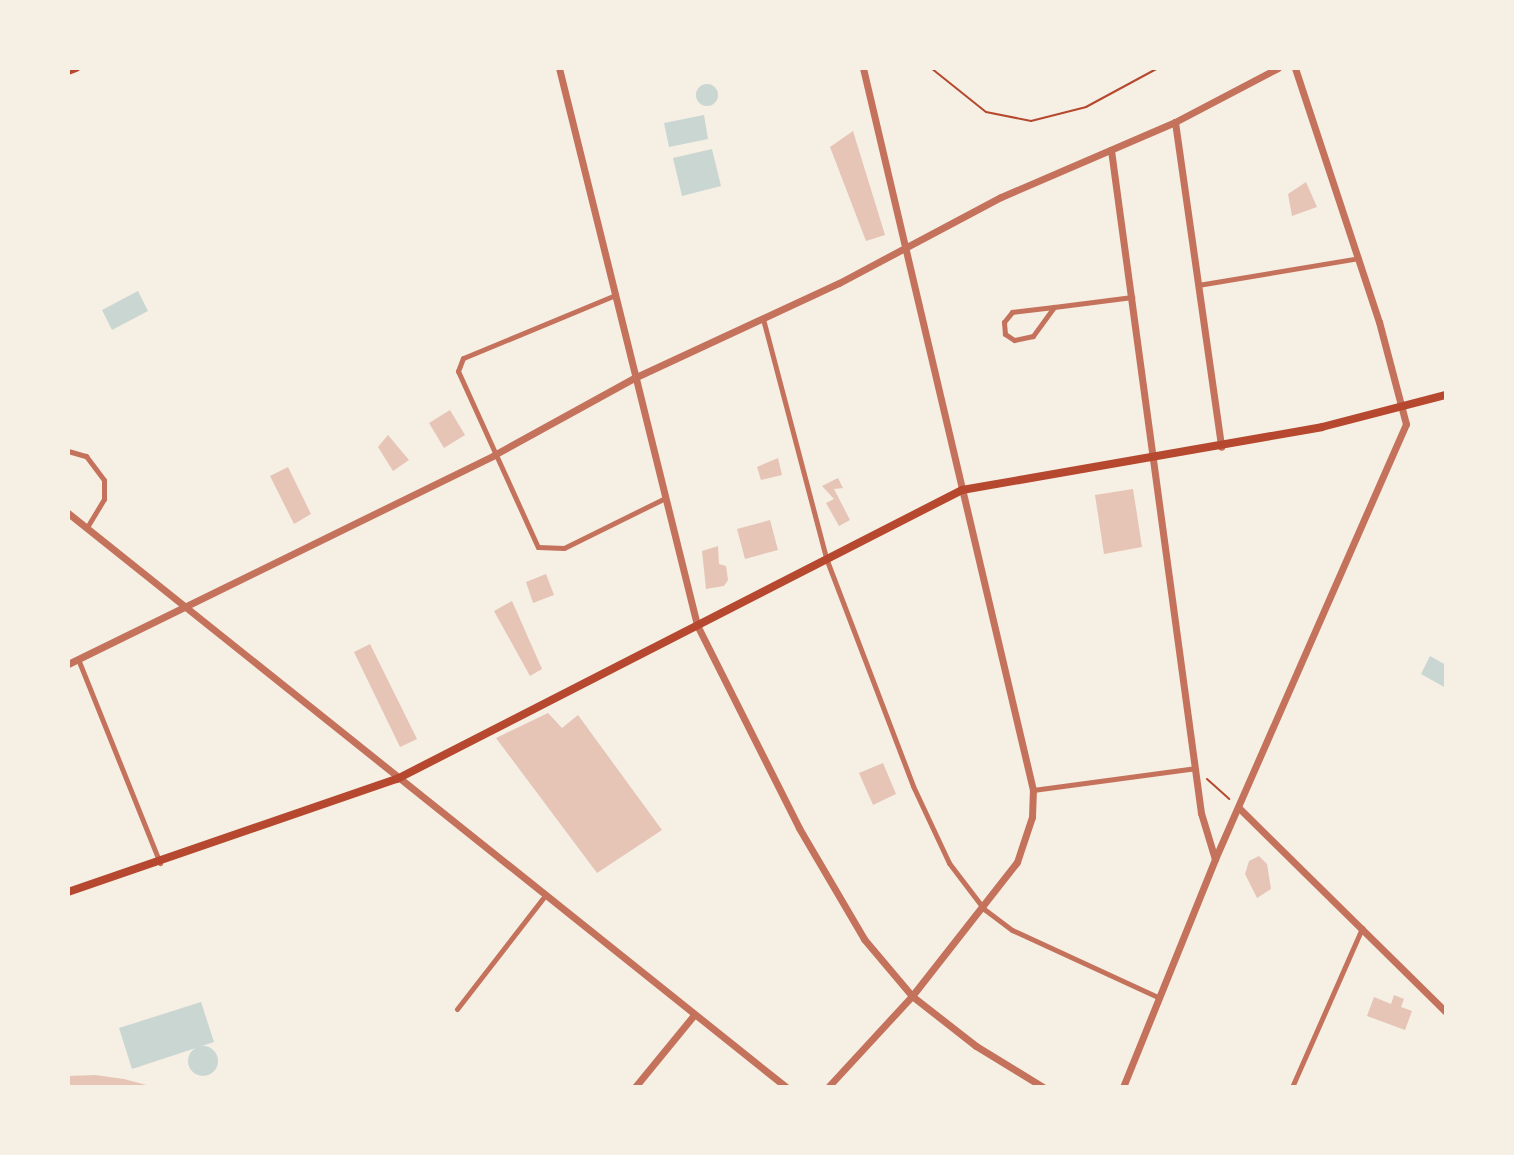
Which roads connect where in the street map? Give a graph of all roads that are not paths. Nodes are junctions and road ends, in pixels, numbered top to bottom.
1 (76, 68) edge
2 (559, 68) edge
3 (863, 68) edge
4 (1278, 68) edge
5 (1295, 68) edge
6 (68, 71) edge
7 (1175, 122) junction
8 (1111, 150) junction
9 (908, 247) junction
10 (1359, 258) junction
11 (1198, 285) junction
12 (613, 296) junction
13 (1132, 297) junction
14 (1054, 307) junction
15 (763, 319) junction
16 (634, 378) junction
17 (1446, 395) edge
18 (1406, 409) junction
19 (1221, 447) junction
20 (68, 451) edge
21 (494, 455) junction
22 (1154, 458) junction
23 (962, 490) junction
24 (665, 498) junction
25 (68, 513) edge
26 (87, 527) junction
27 (826, 558) junction
28 (181, 606) junction
29 (697, 625) junction
30 (78, 659) junction
31 (68, 664) edge
32 (1196, 768) junction
33 (397, 779) junction
34 (1033, 790) junction
35 (1239, 808) junction
36 (1207, 839) junction
37 (1224, 841) junction
38 (1215, 859) junction
39 (160, 864) junction
40 (68, 892) edge
41 (543, 898) junction
42 (984, 909) junction
43 (1362, 928) junction
44 (912, 996) junction
45 (1158, 997) junction
46 (457, 1009) dead end
47 (1446, 1012) edge
48 (694, 1015) junction
49 (635, 1087) edge
50 (786, 1087) edge
51 (828, 1087) edge
52 (1043, 1087) edge
53 (1123, 1087) edge
54 (1292, 1087) edge

1 - 6 main road
2 - 12 street
3 - 9 street
4 - 7 street
5 - 10 street
7 - 8 street
7 - 11 street
8 - 9 street
8 - 13 street
9 - 15 street
9 - 23 street
10 - 11 street
10 - 18 street
11 - 19 street
12 - 16 street
12 - 21 street
13 - 14 street
13 - 22 street
14 - 14 street
15 - 16 street
15 - 27 street
16 - 21 street
16 - 24 street
17 - 18 main road
18 - 19 main road
18 - 35 street
19 - 22 main road
20 - 26 street
21 - 24 street
21 - 28 street
22 - 23 main road
22 - 32 street
23 - 27 main road
23 - 34 street
24 - 29 street
25 - 26 street
26 - 28 street
27 - 29 main road
27 - 42 street
28 - 30 street
28 - 33 street
29 - 33 main road
29 - 44 street
30 - 31 street
30 - 39 street
32 - 34 street
32 - 36 street
33 - 39 main road
33 - 41 street
34 - 42 street
35 - 37 street
35 - 43 street
36 - 37 street
36 - 38 street
37 - 38 street
38 - 45 street
39 - 40 main road
41 - 46 street
41 - 48 street
42 - 44 street
42 - 45 street
43 - 47 street
43 - 54 street
44 - 51 street
44 - 52 street
45 - 53 street
48 - 49 street
48 - 50 street

